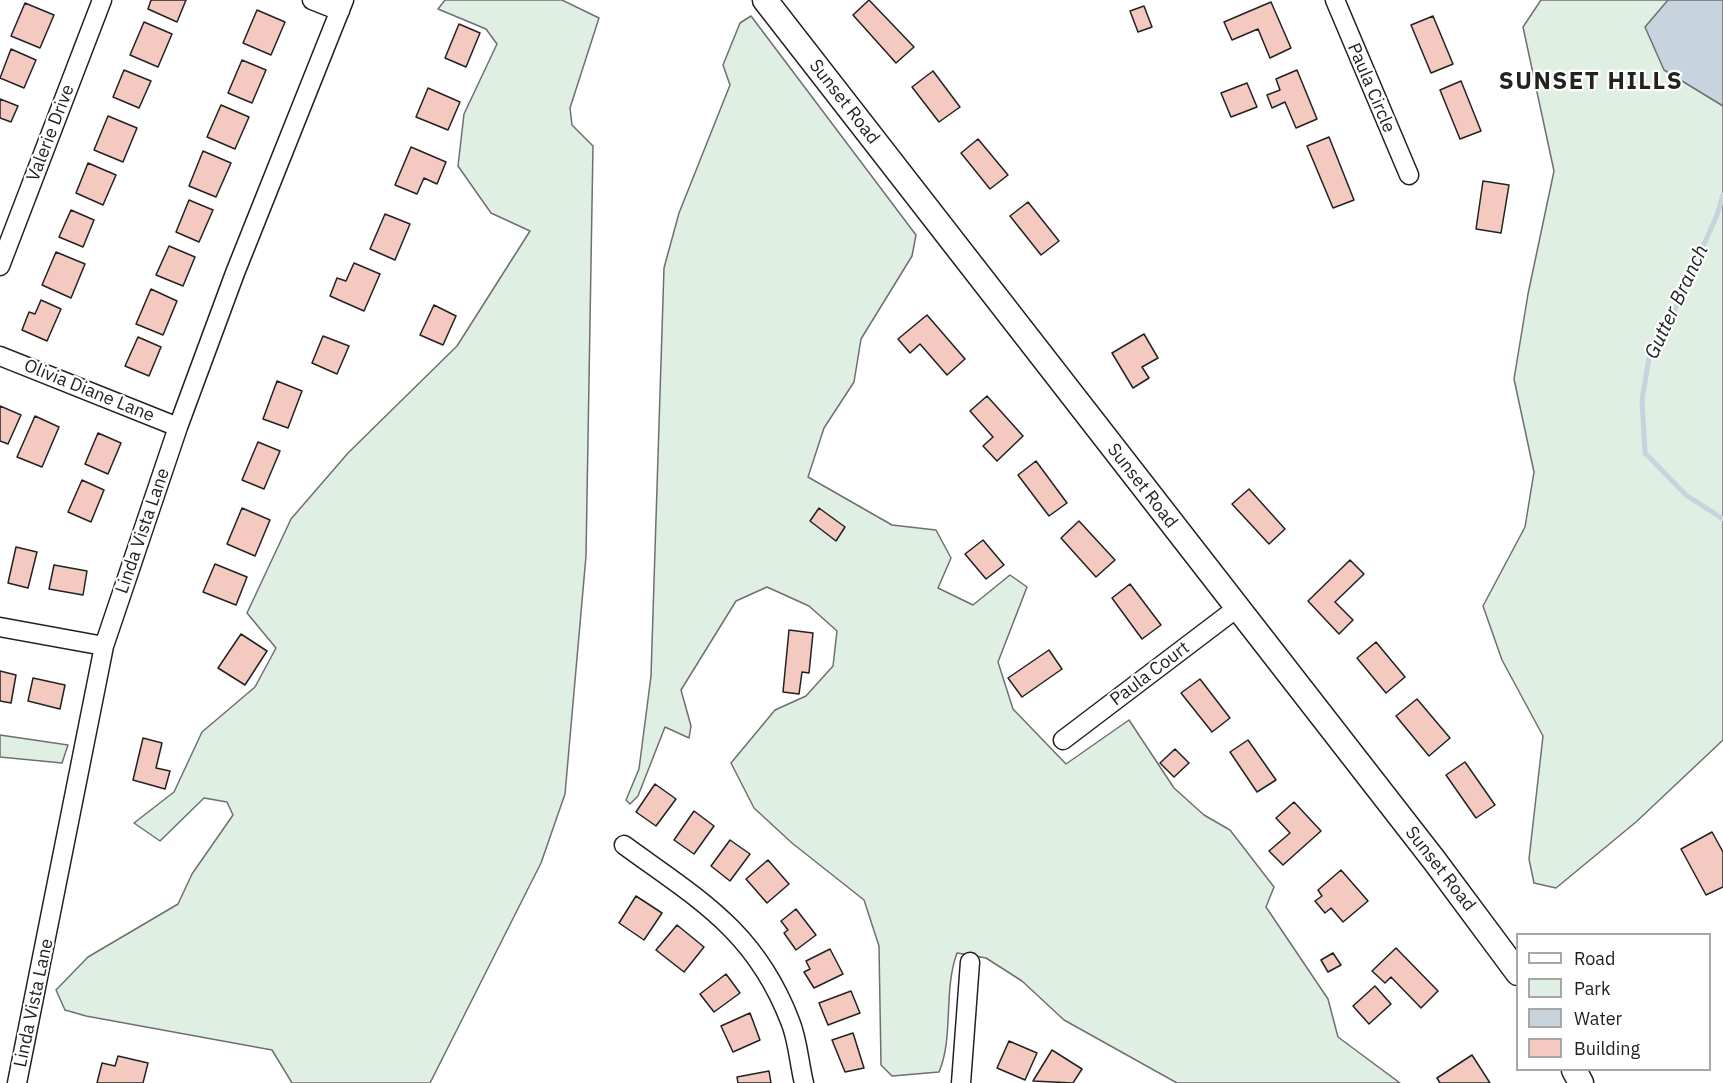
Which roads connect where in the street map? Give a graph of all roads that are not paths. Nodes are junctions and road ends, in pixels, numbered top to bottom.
1 (102, 0) edge
2 (312, 0) edge
3 (1335, 0) edge
4 (772, 2) edge
5 (342, 5) edge
6 (1409, 175) dead end
7 (0, 266) edge
8 (0, 356) edge
9 (178, 426) junction
10 (1237, 608) junction
11 (0, 627) edge
12 (104, 646) junction
13 (1063, 740) dead end
14 (624, 845) dead end
15 (970, 962) dead end
16 (1516, 970) edge
17 (17, 1083) edge
18 (804, 1083) edge
19 (961, 1083) edge

1 - 7 street, Valerie Drive
2 - 5 street
3 - 6 street, Paula Circle
4 - 10 main road, Sunset Road
5 - 9 street, Linda Vista Lane
8 - 9 street, Olivia Diane Lane
9 - 12 street, Linda Vista Lane
10 - 13 street, Paula Court
10 - 16 main road, Sunset Road
11 - 12 street
12 - 17 street, Linda Vista Lane
14 - 18 street
15 - 19 street

